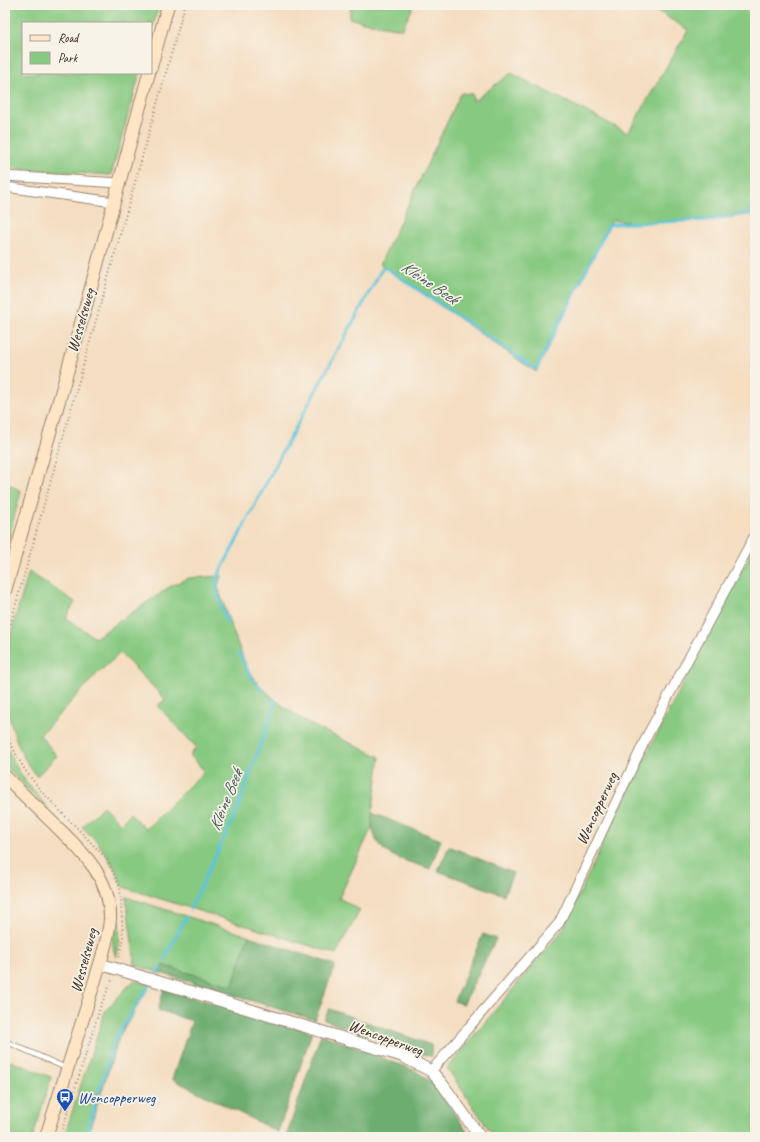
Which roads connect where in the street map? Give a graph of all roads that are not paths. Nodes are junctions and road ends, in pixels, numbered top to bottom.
1 (168, 5) edge
2 (152, 62) edge
3 (149, 74) edge
4 (5, 176) edge
5 (119, 183) junction
6 (5, 187) edge
7 (114, 202) junction
8 (755, 535) edge
9 (5, 591) edge
10 (5, 776) edge
11 (100, 964) junction
12 (5, 1041) edge
13 (68, 1068) junction
14 (431, 1071) junction
15 (46, 1137) edge
16 (480, 1137) edge

1 - 2 main road
3 - 5 main road, Wesselseweg
4 - 5 street
5 - 7 main road, Wesselseweg
6 - 7 street
7 - 9 main road, Wesselseweg
8 - 14 street, Wencopperweg
10 - 11 main road, Wesselseweg
11 - 13 main road, Wesselseweg
11 - 14 street, Wencopperweg
12 - 13 lane
13 - 15 main road, Wesselseweg
14 - 16 street, Wencopperweg

